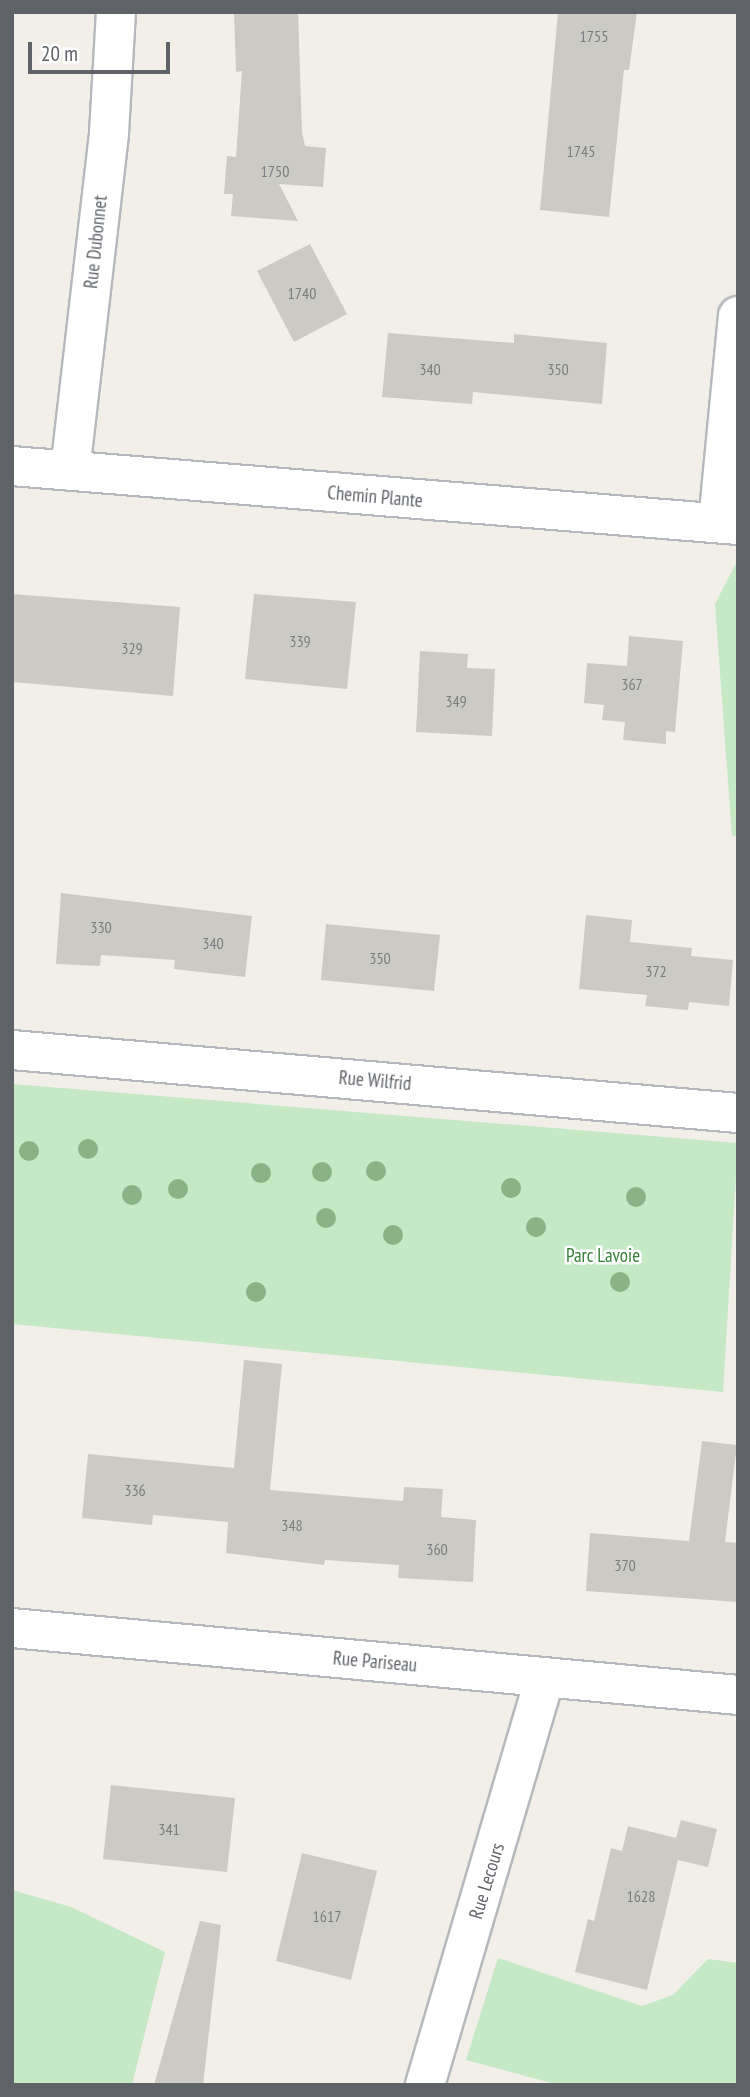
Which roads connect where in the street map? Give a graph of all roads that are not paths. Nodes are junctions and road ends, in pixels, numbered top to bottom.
1 (116, 12) edge
2 (738, 316) edge
3 (12, 466) edge
4 (70, 471) junction
5 (728, 524) edge
6 (12, 1050) edge
7 (738, 1112) edge
8 (12, 1628) edge
9 (545, 1677) junction
10 (738, 1695) edge
11 (425, 2085) edge

1 - 4 street, Rue Dubonnet
2 - 5 street
3 - 4 street, Chemin Plante
4 - 5 street, Chemin Plante
6 - 7 street, Rue Wilfrid
8 - 9 street, Rue Pariseau
9 - 10 street, Rue Pariseau
9 - 11 street, Rue Lecours

